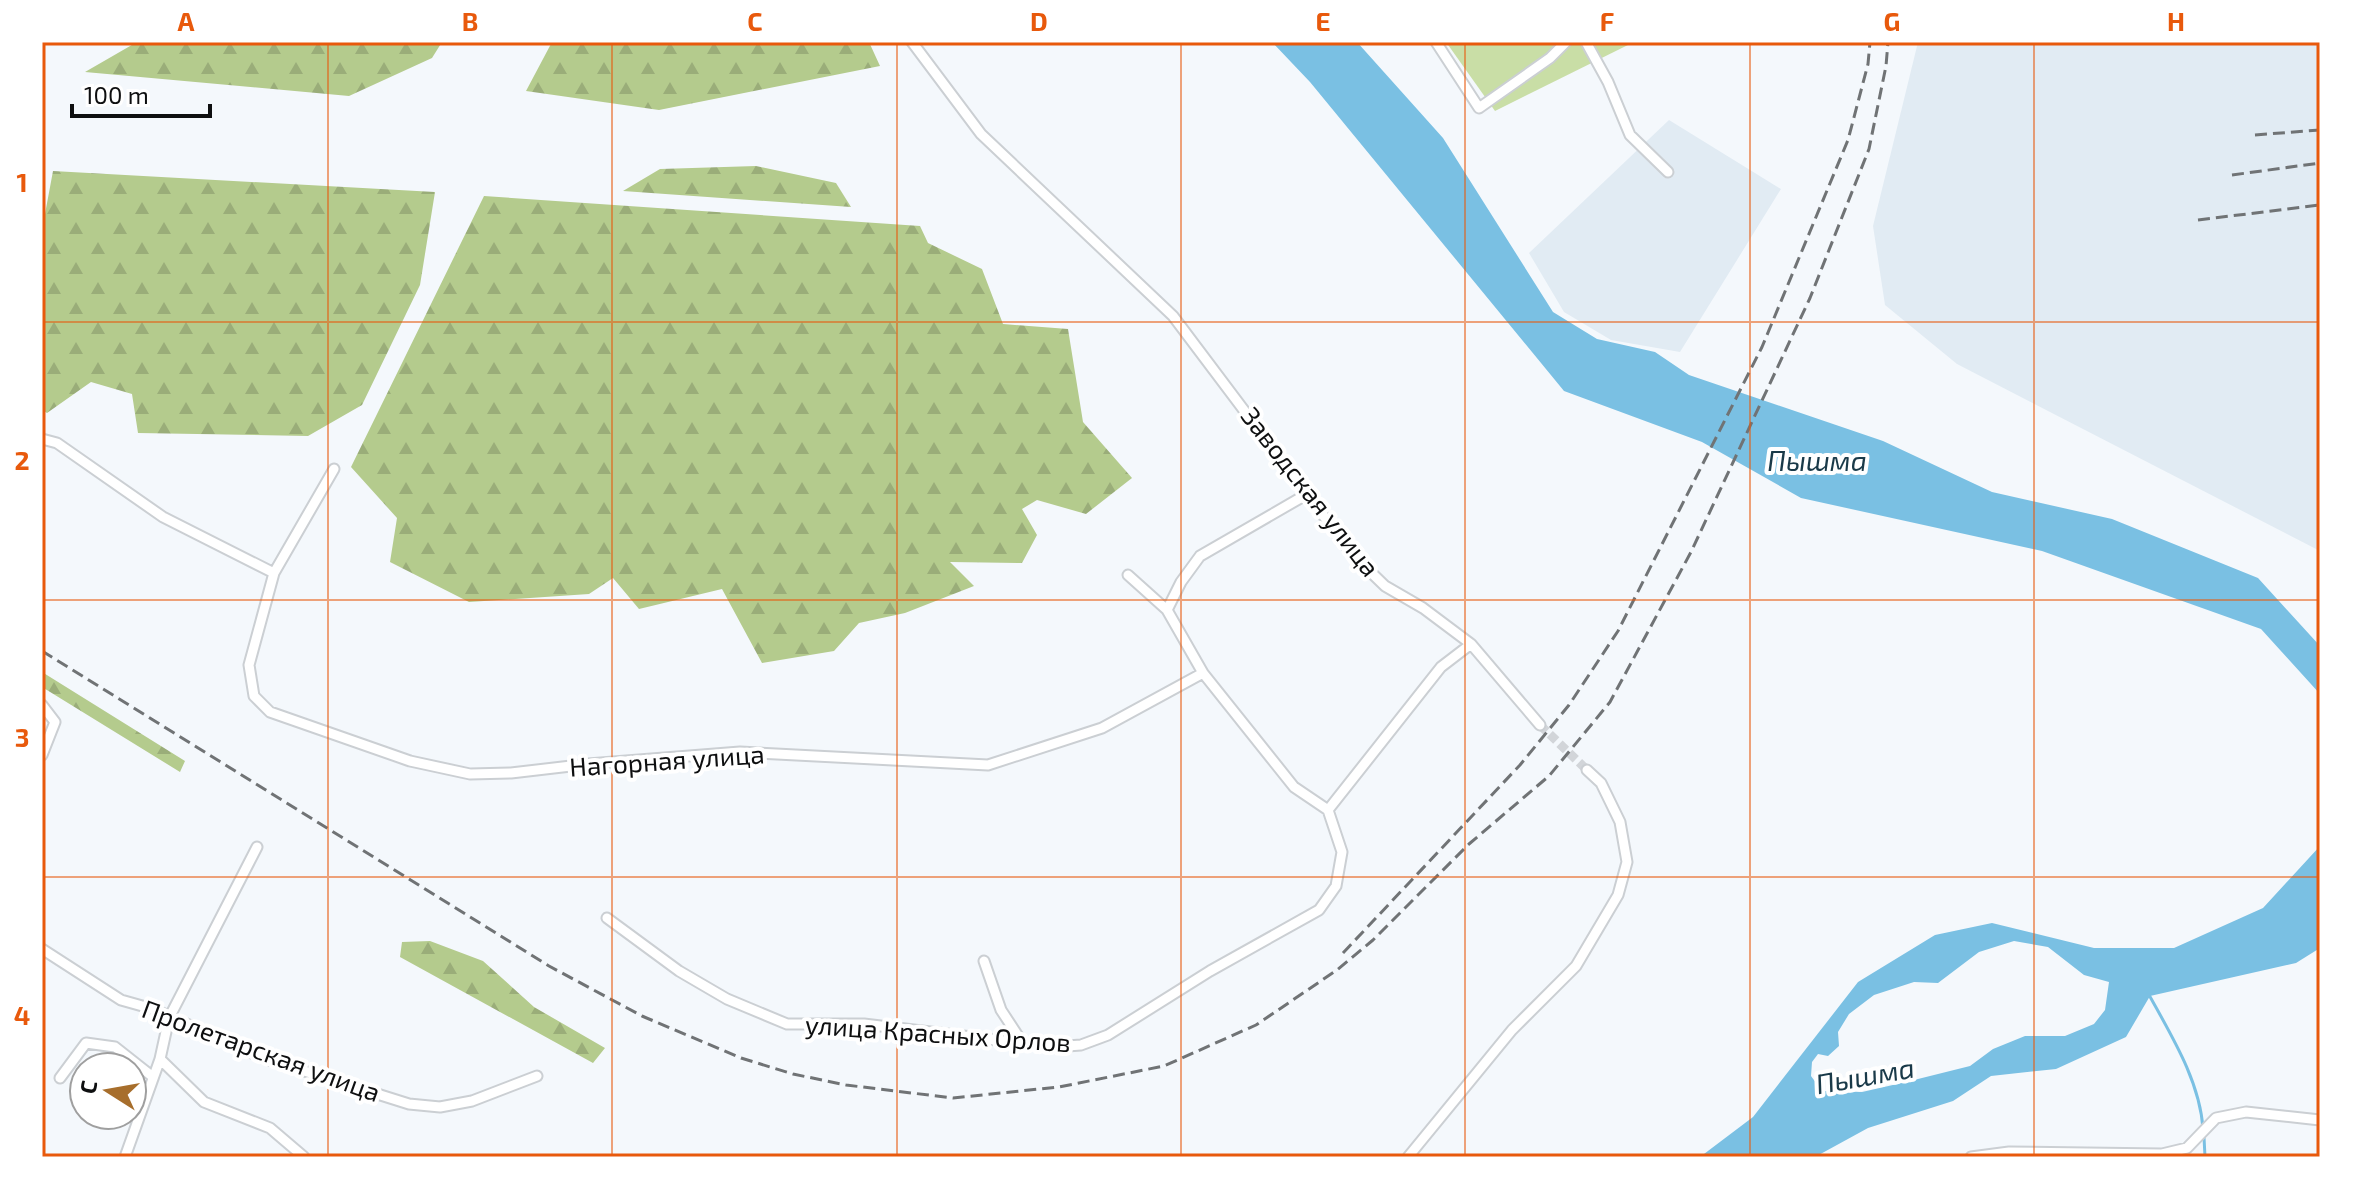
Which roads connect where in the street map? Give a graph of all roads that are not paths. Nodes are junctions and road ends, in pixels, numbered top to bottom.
1 (912, 42) edge
2 (1436, 42) edge
3 (1566, 42) edge
4 (1586, 42) edge
5 (1668, 172) dead end
6 (42, 439) edge
7 (334, 469) dead end
8 (1309, 493) junction
9 (274, 573) junction
10 (1128, 575) dead end
11 (1167, 610) junction
12 (1471, 644) junction
13 (1203, 673) junction
14 (42, 705) edge
15 (1540, 725) tunnel mouth
16 (42, 755) edge
17 (1587, 770) tunnel mouth
18 (1328, 810) junction
19 (257, 847) dead end
20 (607, 918) dead end
21 (42, 949) edge
22 (984, 961) dead end
23 (169, 1018) junction
24 (1022, 1042) junction
25 (160, 1059) junction
26 (537, 1076) dead end
27 (153, 1077) junction
28 (60, 1078) dead end
29 (2320, 1120) edge
30 (125, 1157) edge
31 (304, 1157) edge
32 (1408, 1157) edge
33 (1971, 1157) edge

1 - 8 street, Заводская улица
2 - 3 street
4 - 5 street
6 - 9 street
7 - 9 street, Нагорная улица
8 - 11 street
8 - 12 street, Заводская улица
9 - 13 street, Нагорная улица
10 - 11 street
11 - 13 street
12 - 15 street, Заводская улица
12 - 18 street
13 - 18 street
14 - 16 street
17 - 32 street
18 - 24 street, улица Красных Орлов
19 - 23 street
20 - 24 street, улица Красных Орлов
21 - 23 street, Пролетарская улица
22 - 24 street
23 - 25 street
23 - 26 street, Пролетарская улица
25 - 27 street
25 - 31 street, Пролетарская улица
27 - 28 street, Пролетарская улица
27 - 30 street
29 - 33 street

